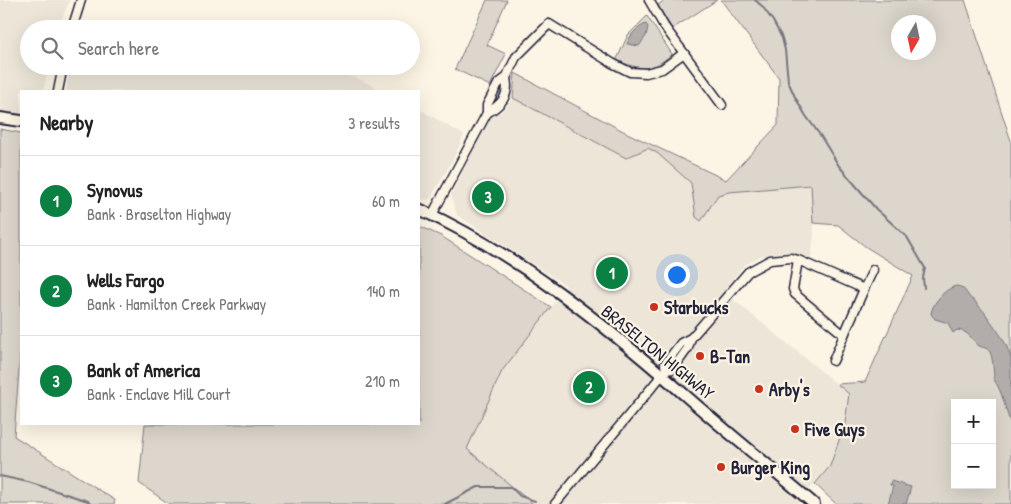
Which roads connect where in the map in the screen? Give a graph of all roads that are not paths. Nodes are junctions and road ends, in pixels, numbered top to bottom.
1 (81, 0) edge
2 (650, 0) edge
3 (75, 20) edge
4 (684, 53) junction
5 (61, 75) edge
6 (506, 78) junction
7 (58, 90) edge
8 (722, 105) dead end
9 (487, 113) junction
10 (0, 118) edge
11 (20, 121) edge
12 (420, 209) edge
13 (432, 215) junction
14 (798, 260) junction
15 (873, 270) dead end
16 (864, 289) junction
17 (844, 335) junction
18 (833, 361) dead end
19 (664, 372) junction
20 (555, 504) edge
21 (814, 504) edge

1 - 3 street
2 - 4 street
4 - 6 street
4 - 8 street
5 - 7 street
6 - 9 street
6 - 9 street
9 - 13 street
10 - 11 main road
12 - 13 main road, BRASELTON HIGHWAY
13 - 19 main road, BRASELTON HIGHWAY
14 - 16 street
14 - 17 street
14 - 19 street
15 - 16 street
16 - 17 street
17 - 18 street
19 - 20 street
19 - 21 main road, BRASELTON HIGHWAY

